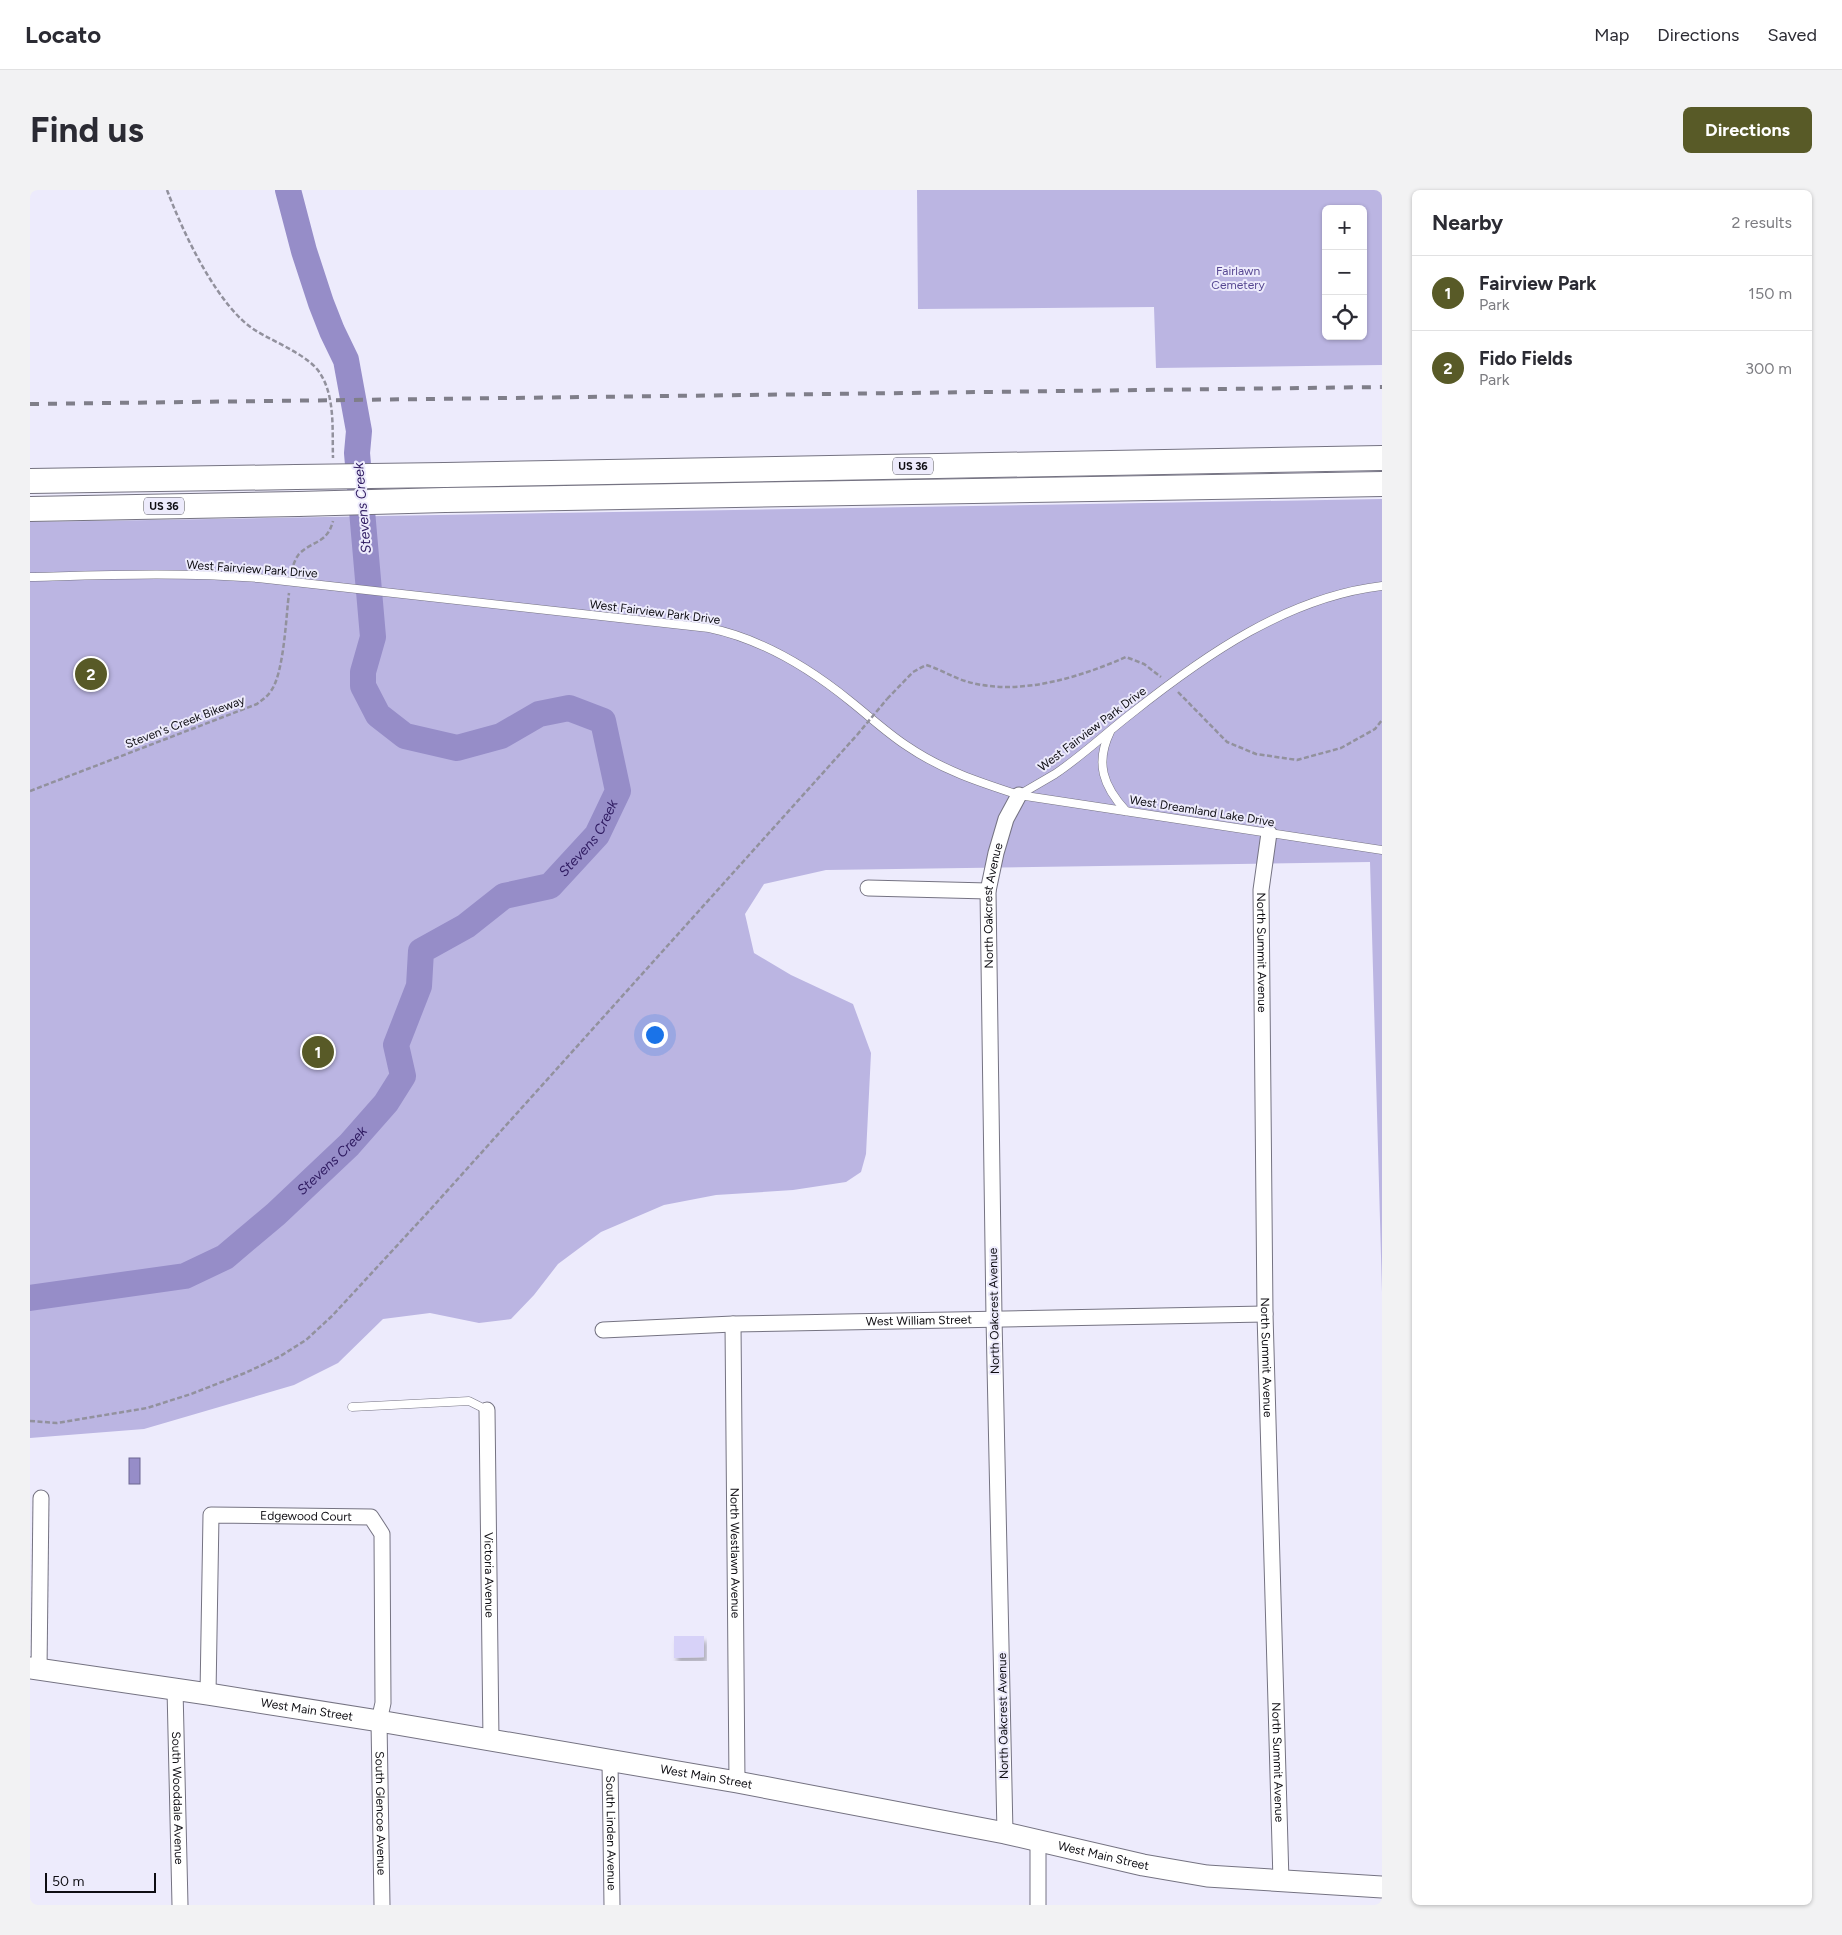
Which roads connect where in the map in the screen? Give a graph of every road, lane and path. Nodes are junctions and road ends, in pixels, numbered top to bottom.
1 (167, 190) edge
2 (1382, 458) edge
3 (333, 460) dead end
4 (30, 480) edge
5 (1382, 484) edge
6 (30, 509) edge
7 (333, 513) dead end
8 (30, 577) edge
9 (290, 582) junction
10 (1382, 586) edge
11 (888, 699) dead end
12 (1111, 730) junction
13 (30, 791) edge
14 (1019, 795) junction
15 (1126, 811) junction
16 (1268, 833) junction
17 (1382, 850) edge
18 (868, 888) dead end
19 (988, 891) junction
20 (1264, 1314) junction
21 (994, 1318) junction
22 (733, 1324) junction
23 (603, 1330) dead end
24 (352, 1406) dead end
25 (487, 1410) joint
26 (30, 1421) edge
27 (41, 1498) dead end
28 (34, 1669) edge
29 (176, 1689) junction
30 (208, 1694) junction
31 (379, 1721) junction
32 (491, 1740) junction
33 (610, 1762) junction
34 (737, 1782) junction
35 (1005, 1833) junction
36 (1038, 1840) junction
37 (1281, 1881) junction
38 (1382, 1887) edge
39 (180, 1905) edge
40 (382, 1905) edge
41 (612, 1905) edge
42 (1038, 1905) edge

1 - 3 path
2 - 4 main road, US 36, bridge
5 - 6 main road, US 36, bridge
7 - 9 path, Steven's Creek Bikeway
8 - 9 lane, West Fairview Park Drive
9 - 13 path, Steven's Creek Bikeway
9 - 14 lane, West Fairview Park Drive
10 - 12 lane, West Fairview Park Drive
11 - 26 path, bridge
12 - 14 lane, West Fairview Park Drive
12 - 15 lane
14 - 15 lane, West Dreamland Lake Drive
14 - 19 street, North Oakcrest Avenue
15 - 16 lane, West Dreamland Lake Drive
16 - 17 lane, West Dreamland Lake Drive
16 - 20 street, North Summit Avenue
18 - 19 street
19 - 21 street, North Oakcrest Avenue
20 - 21 street, West William Street
20 - 37 street, North Summit Avenue
21 - 22 street, West William Street
21 - 35 street, North Oakcrest Avenue
22 - 23 street, West William Street
22 - 34 street, North Westlawn Avenue
24 - 25 lane
25 - 32 street, Victoria Avenue
27 - 28 street
28 - 29 street, West Main Street
29 - 30 street, West Main Street
29 - 39 street, South Wooddale Avenue
30 - 31 street, West Main Street
30 - 31 street, Edgewood Court
31 - 32 street, West Main Street
31 - 40 street, South Glencoe Avenue
32 - 33 street, West Main Street
33 - 34 street, West Main Street
33 - 41 street, South Linden Avenue
34 - 35 street, West Main Street
35 - 36 street, West Main Street
36 - 37 street, West Main Street
36 - 42 street
37 - 38 street, West Main Street

